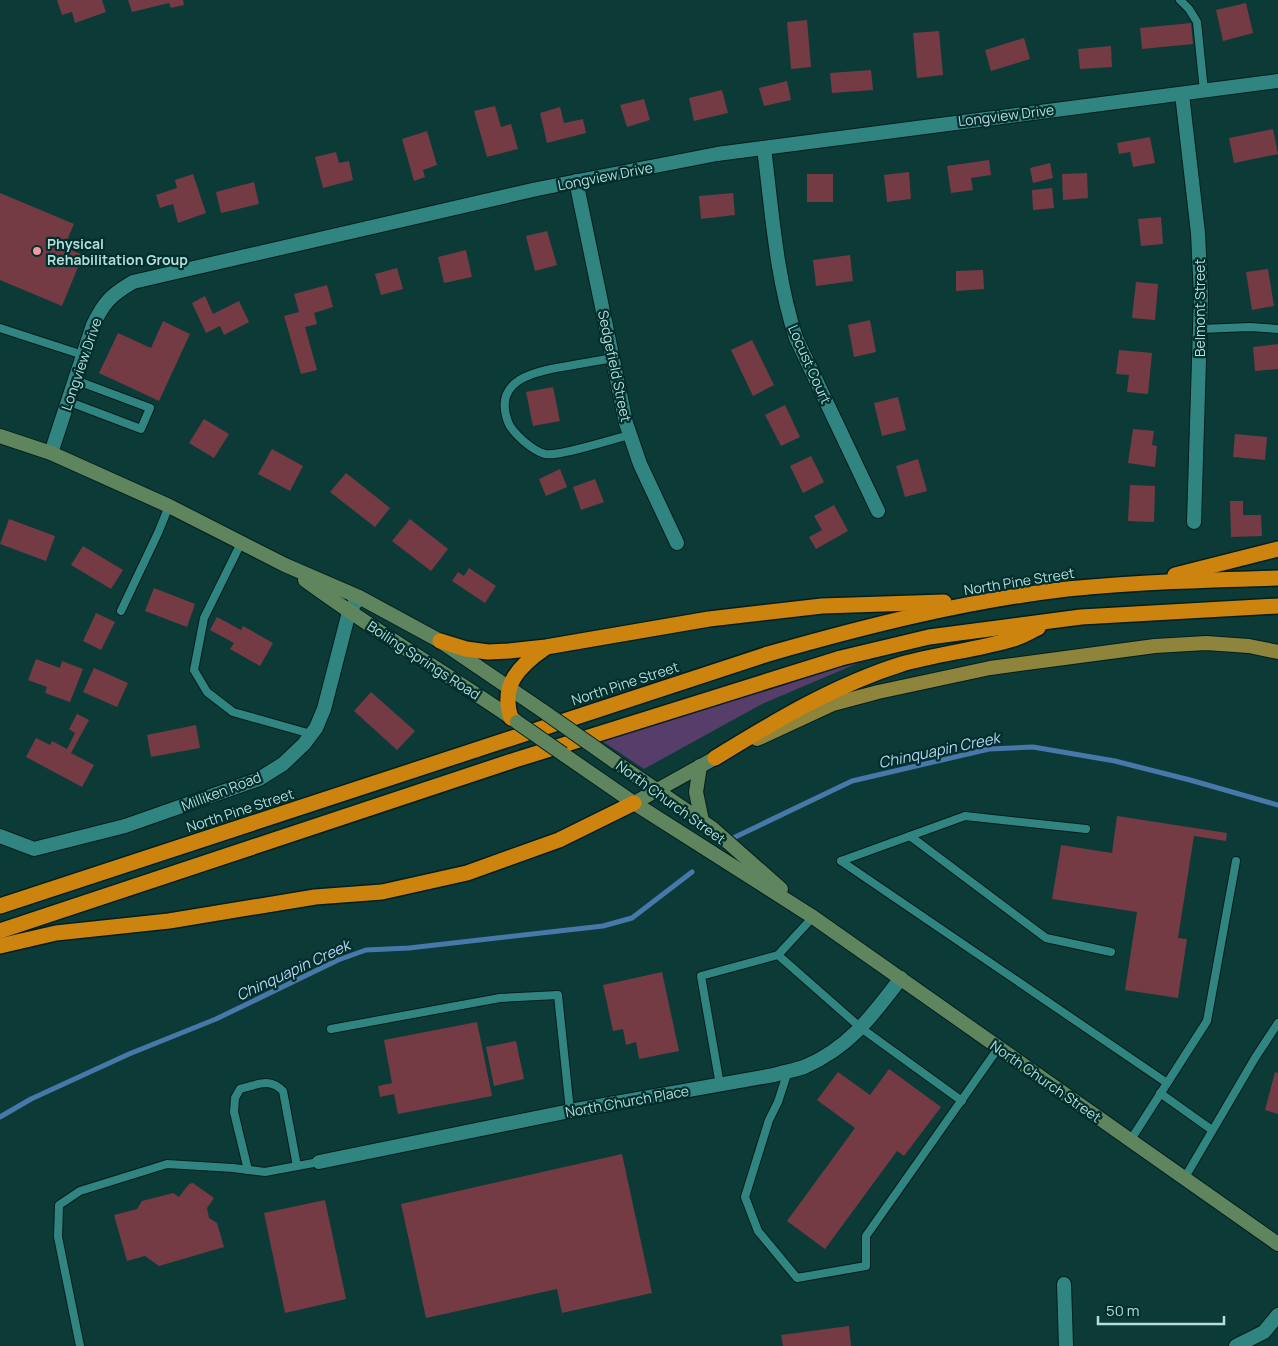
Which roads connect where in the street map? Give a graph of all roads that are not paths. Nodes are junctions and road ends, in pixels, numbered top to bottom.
1 (1180, 0) edge
2 (1278, 80) edge
3 (1204, 91) junction
4 (1182, 94) junction
5 (764, 148) junction
6 (576, 181) junction
7 (0, 328) edge
8 (1278, 329) edge
9 (1201, 330) junction
10 (83, 355) junction
11 (613, 358) junction
12 (75, 380) junction
13 (67, 401) junction
14 (630, 435) junction
15 (0, 436) edge
16 (51, 453) junction
17 (169, 506) junction
18 (878, 511) dead end
19 (1194, 522) dead end
20 (242, 543) junction
21 (677, 543) dead end
22 (1278, 549) edge
23 (285, 565) junction
24 (1278, 578) edge
25 (1150, 582) junction
26 (359, 597) junction
27 (990, 601) junction
28 (1278, 606) edge
29 (121, 611) dead end
30 (349, 612) junction
31 (1053, 622) junction
32 (440, 641) junction
33 (546, 647) junction
34 (1278, 652) edge
35 (510, 686) junction
36 (514, 720) junction
37 (571, 730) joint
38 (311, 734) junction
39 (563, 754) joint
40 (715, 758) junction
41 (700, 766) junction
42 (656, 790) junction
43 (634, 803) junction
44 (702, 821) junction
45 (1086, 828) dead end
46 (0, 836) edge
47 (910, 836) junction
48 (1236, 861) dead end
49 (0, 906) edge
50 (813, 917) junction
51 (0, 931) edge
52 (0, 946) edge
53 (1111, 952) dead end
54 (778, 955) junction
55 (901, 978) junction
56 (1278, 1022) edge
57 (861, 1028) junction
58 (331, 1029) dead end
59 (999, 1047) junction
60 (788, 1071) junction
61 (1167, 1083) junction
62 (720, 1084) junction
63 (1160, 1093) junction
64 (962, 1101) junction
65 (570, 1111) junction
66 (1212, 1130) junction
67 (1130, 1140) junction
68 (319, 1162) joint
69 (297, 1166) junction
70 (248, 1170) junction
71 (1184, 1179) junction
72 (1278, 1244) edge
73 (1064, 1284) dead end
74 (1278, 1315) edge
75 (80, 1346) edge
76 (1066, 1346) edge
77 (1236, 1346) edge

1 - 3 lane
2 - 3 street, Longview Drive
3 - 4 street, Longview Drive
4 - 5 street, Longview Drive
4 - 9 street, Belmont Street
5 - 6 street, Longview Drive
5 - 18 street, Locust Court
6 - 10 street, Longview Drive
6 - 11 street, Sedgefield Street
7 - 10 lane
8 - 9 lane
9 - 19 street, Belmont Street
10 - 12 street, Longview Drive
11 - 14 street, Sedgefield Street
11 - 14 lane
12 - 13 street, Longview Drive
12 - 13 lane
13 - 16 street, Longview Drive
14 - 21 street, Sedgefield Street
15 - 16 main road, Boiling Springs Road
16 - 17 main road, Boiling Springs Road
17 - 20 main road, Boiling Springs Road
17 - 29 lane
20 - 23 main road, Boiling Springs Road
20 - 38 lane
22 - 25 highway
23 - 26 main road, Boiling Springs Road
23 - 30 main road, Boiling Springs Road
24 - 25 highway, North Pine Street
25 - 27 highway, North Pine Street
26 - 30 street, Milliken Road
26 - 32 main road, Boiling Springs Road
27 - 33 highway
27 - 49 highway, North Pine Street
28 - 31 highway
30 - 36 main road, Boiling Springs Road
30 - 38 street, Milliken Road
31 - 40 highway
31 - 51 highway
32 - 33 highway
32 - 35 main road, Boiling Springs Road
33 - 35 highway
34 - 40 main road
35 - 36 highway
35 - 37 main road, Boiling Springs Road, bridge
36 - 39 main road, Boiling Springs Road, bridge
37 - 42 main road, North Church Street, bridge
38 - 46 street, Milliken Road
39 - 43 main road, North Church Street
40 - 41 main road
41 - 42 main road
41 - 44 main road
42 - 43 main road
42 - 44 main road, North Church Street
43 - 50 main road, North Church Street
43 - 52 highway
44 - 50 main road, North Church Street
45 - 47 lane
47 - 53 lane
47 - 61 lane
48 - 61 lane
50 - 54 lane
50 - 55 main road, North Church Street
54 - 57 lane
54 - 62 lane
55 - 57 street, North Church Place
55 - 59 main road, North Church Street
56 - 66 lane
57 - 60 street, North Church Place
57 - 64 lane
58 - 65 lane
59 - 64 lane
59 - 67 main road, North Church Street
60 - 62 street, North Church Place
60 - 64 lane
61 - 63 lane
62 - 65 street, North Church Place
63 - 66 lane
63 - 67 lane
65 - 68 street, North Church Place
66 - 71 lane
67 - 71 main road, North Church Street
68 - 69 lane
69 - 70 lane
69 - 70 lane
70 - 75 lane
71 - 72 main road, North Church Street
73 - 76 street
74 - 77 street

